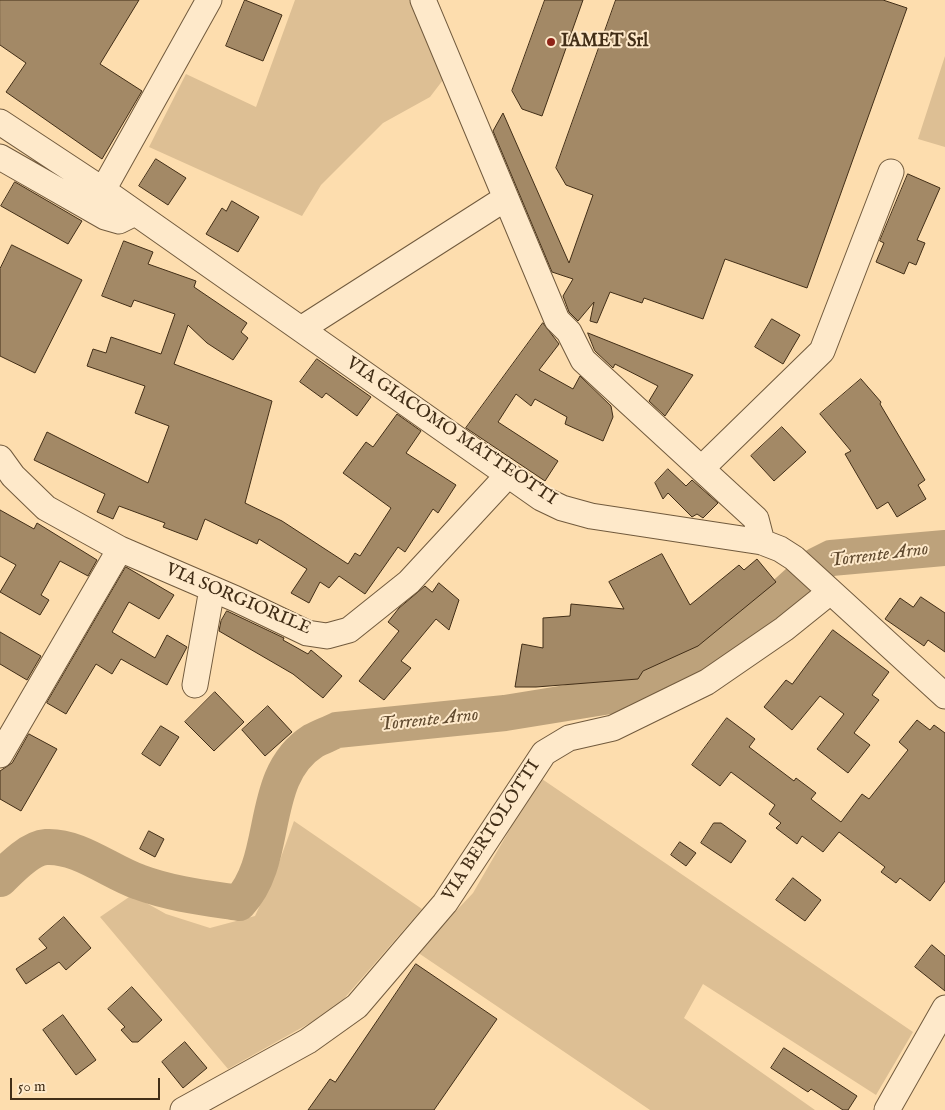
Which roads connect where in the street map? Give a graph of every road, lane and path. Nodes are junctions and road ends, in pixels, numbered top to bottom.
1 (209, 0) edge
2 (423, 0) edge
3 (0, 122) edge
4 (0, 157) edge
5 (891, 172) dead end
6 (103, 190) junction
7 (506, 198) junction
8 (135, 213) junction
9 (302, 329) junction
10 (0, 458) edge
11 (702, 468) junction
12 (508, 475) junction
13 (762, 542) junction
14 (120, 549) junction
15 (826, 588) junction
16 (212, 589) junction
17 (195, 685) dead end
18 (945, 696) edge
19 (0, 755) edge
20 (945, 1008) edge
21 (183, 1110) edge
22 (887, 1110) edge

1 - 6 street
2 - 7 street
3 - 6 street, VIA GIACOMO MATTEOTTI
4 - 8 street
5 - 11 street
6 - 8 street, VIA GIACOMO MATTEOTTI
7 - 9 street
7 - 11 street
8 - 9 street, VIA GIACOMO MATTEOTTI
9 - 12 street, VIA GIACOMO MATTEOTTI
10 - 14 street, VIA SORGIORILE
11 - 13 street
12 - 13 street, VIA GIACOMO MATTEOTTI
12 - 16 street, VIA SORGIORILE
13 - 15 street, VIA GIACOMO MATTEOTTI
14 - 16 street, VIA SORGIORILE
14 - 19 street
15 - 18 street, VIA GIACOMO MATTEOTTI
15 - 21 street, VIA BERTOLOTTI
16 - 17 street
20 - 22 street

